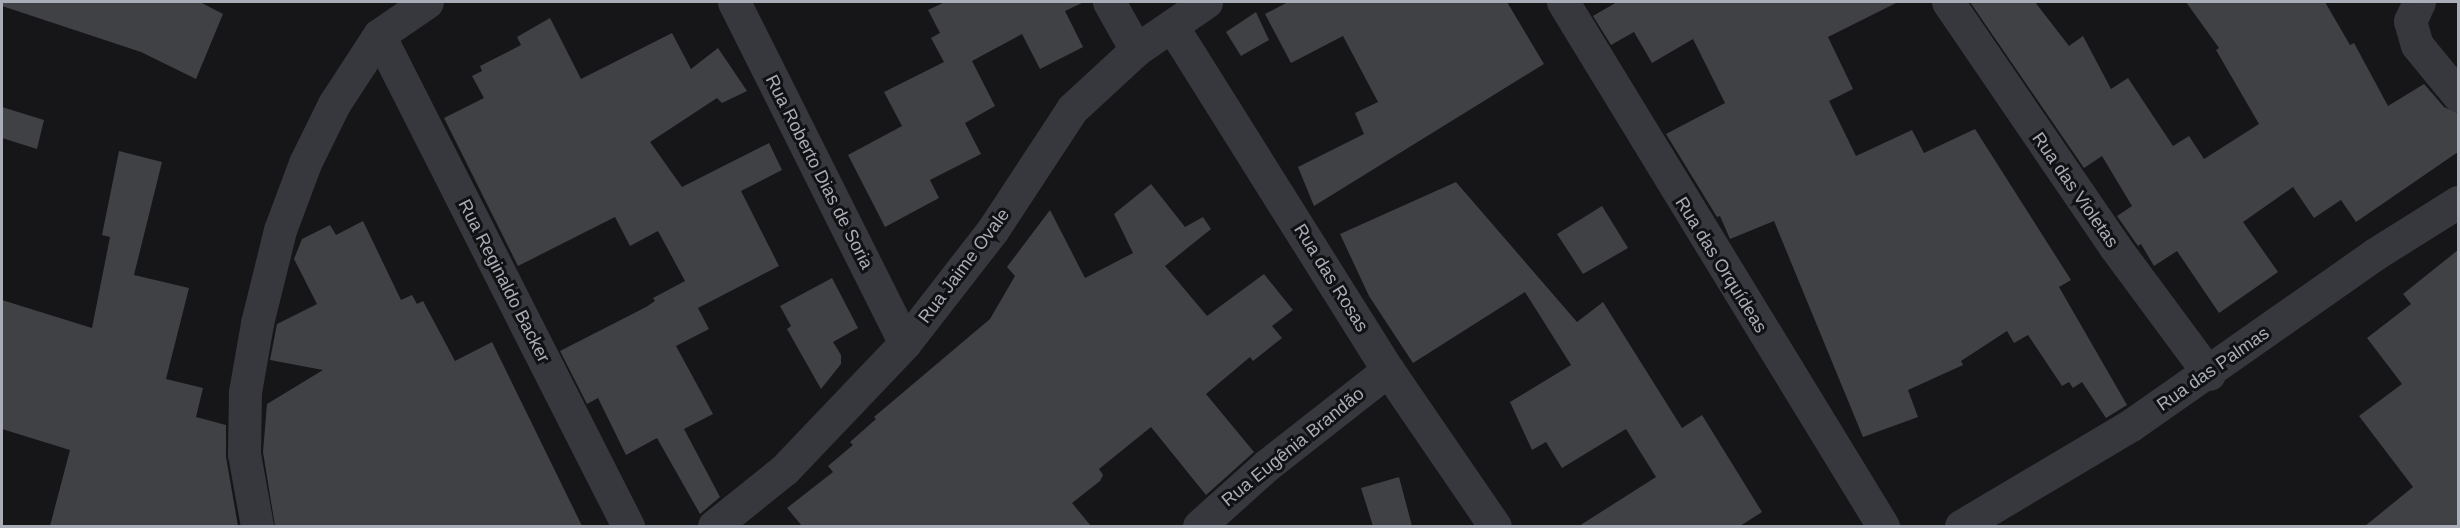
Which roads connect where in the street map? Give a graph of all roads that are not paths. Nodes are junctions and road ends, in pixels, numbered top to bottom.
1 (427, 2) edge
2 (734, 2) edge
3 (1109, 2) edge
4 (1206, 2) edge
5 (1563, 2) edge
6 (1948, 2) edge
7 (2415, 11) edge
8 (1172, 26) junction
9 (379, 35) junction
10 (1136, 50) junction
11 (2458, 95) edge
12 (2458, 202) edge
13 (905, 343) junction
14 (1388, 370) junction
15 (2209, 374) junction
16 (1471, 491) junction
17 (257, 526) edge
18 (628, 526) edge
19 (714, 526) edge
20 (1199, 526) edge
21 (1474, 526) edge
22 (1495, 526) edge
23 (1883, 526) edge
24 (1961, 526) edge

1 - 9 street
2 - 13 street, Rua Roberto Dias de Soria
3 - 10 street
4 - 8 street, Rua Jaime Ovale
5 - 23 street, Rua das Orquídeas
6 - 15 street, Rua das Violetas
7 - 11 street
8 - 10 street, Rua Jaime Ovale
8 - 14 street, Rua das Rosas
9 - 17 street
9 - 18 street, Rua Reginaldo Backer
10 - 13 street, Rua Jaime Ovale
12 - 15 street, Rua das Palmas
13 - 19 street, Rua Jaime Ovale
14 - 16 street, Rua das Rosas
14 - 20 street, Rua Eugênia Brandão
15 - 24 street, Rua das Palmas
16 - 21 street
16 - 22 street, Rua das Rosas

